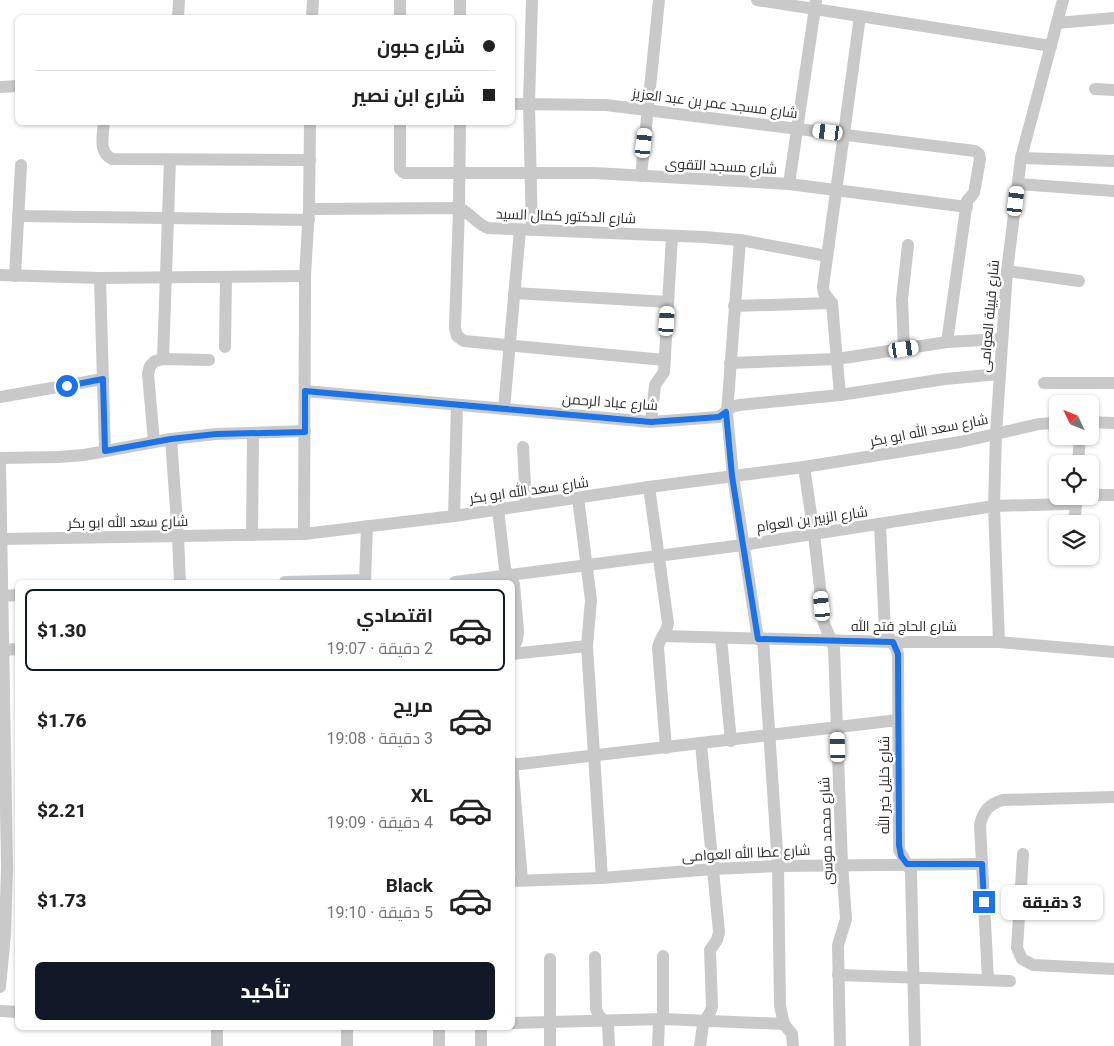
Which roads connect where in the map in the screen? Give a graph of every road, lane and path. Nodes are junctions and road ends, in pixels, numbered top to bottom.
1 (179, 0) edge
2 (313, 0) edge
3 (400, 0) edge
4 (460, 0) edge
5 (532, 0) edge
6 (660, 0) edge
7 (756, 0) edge
8 (1063, 0) edge
9 (815, 4) edge
10 (178, 15) edge
11 (312, 15) edge
12 (400, 15) edge
13 (460, 15) edge
14 (860, 16) junction
15 (1114, 18) edge
16 (1057, 23) junction
17 (1051, 46) junction
18 (15, 86) edge
19 (0, 87) edge
20 (1095, 90) dead end
21 (1114, 90) edge
22 (515, 104) edge
23 (529, 104) junction
24 (648, 109) junction
25 (104, 125) edge
26 (310, 125) edge
27 (400, 125) edge
28 (460, 125) edge
29 (797, 128) junction
30 (844, 134) junction
31 (1021, 158) junction
32 (170, 160) junction
33 (310, 160) junction
34 (1114, 161) edge
35 (20, 165) dead end
36 (530, 173) junction
37 (460, 174) junction
38 (640, 176) junction
39 (789, 184) junction
40 (1018, 184) junction
41 (836, 190) junction
42 (1114, 191) edge
43 (967, 207) junction
44 (460, 208) junction
45 (309, 214) junction
46 (18, 216) junction
47 (168, 218) junction
48 (526, 230) junction
49 (672, 236) junction
50 (740, 240) junction
51 (908, 245) dead end
52 (827, 256) junction
53 (1007, 271) junction
54 (0, 275) edge
55 (14, 276) junction
56 (305, 276) junction
57 (100, 278) junction
58 (165, 278) junction
59 (226, 278) junction
60 (1078, 280) dead end
61 (514, 293) junction
62 (668, 302) junction
63 (832, 303) junction
64 (734, 306) junction
65 (1001, 339) junction
66 (947, 342) junction
67 (510, 345) junction
68 (225, 347) dead end
69 (904, 349) junction
70 (837, 359) junction
71 (163, 360) junction
72 (209, 360) dead end
73 (664, 360) junction
74 (730, 364) junction
75 (999, 374) junction
76 (103, 379) junction
77 (1114, 382) edge
78 (1044, 383) dead end
79 (305, 391) junction
80 (840, 395) junction
81 (0, 397) edge
82 (458, 405) junction
83 (504, 409) junction
84 (726, 412) junction
85 (651, 422) junction
86 (1049, 423) edge
87 (1099, 423) edge
88 (1114, 424) edge
89 (305, 432) junction
90 (996, 433) junction
91 (253, 434) junction
92 (171, 439) junction
93 (154, 442) junction
94 (522, 447) dead end
95 (105, 451) junction
96 (0, 458) edge
97 (0, 463) edge
98 (804, 467) junction
99 (732, 476) junction
100 (649, 488) junction
101 (1099, 495) edge
102 (1114, 495) edge
103 (578, 498) junction
104 (1049, 504) edge
105 (526, 505) junction
106 (994, 506) junction
107 (498, 510) junction
108 (454, 516) junction
109 (880, 525) junction
110 (367, 526) junction
111 (304, 534) junction
112 (814, 534) junction
113 (252, 535) junction
114 (178, 537) junction
115 (1, 539) edge
116 (742, 545) junction
117 (659, 556) junction
118 (587, 566) junction
119 (508, 576) junction
120 (294, 579) edge
121 (180, 580) edge
122 (330, 580) edge
123 (365, 580) edge
124 (472, 580) edge
125 (511, 580) edge
126 (15, 595) edge
127 (2, 596) junction
128 (515, 596) edge
129 (1, 610) edge
130 (663, 636) junction
131 (722, 638) junction
132 (760, 639) junction
133 (832, 641) junction
134 (893, 642) junction
135 (999, 642) junction
136 (515, 645) edge
137 (587, 646) junction
138 (2, 648) edge
139 (15, 649) edge
140 (1114, 652) edge
141 (515, 653) edge
142 (898, 720) junction
143 (838, 727) junction
144 (770, 736) junction
145 (731, 741) junction
146 (701, 744) junction
147 (666, 748) junction
148 (596, 756) junction
149 (515, 764) edge
150 (1114, 796) edge
151 (12, 802) edge
152 (515, 822) edge
153 (1023, 854) dead end
154 (842, 864) junction
155 (907, 864) junction
156 (982, 864) junction
157 (778, 866) junction
158 (12, 867) edge
159 (713, 868) junction
160 (602, 878) junction
161 (517, 880) edge
162 (2, 934) edge
163 (663, 956) dead end
164 (595, 957) dead end
165 (550, 959) dead end
166 (1114, 969) edge
167 (838, 975) junction
168 (914, 978) junction
169 (988, 980) junction
170 (1010, 981) dead end
171 (0, 987) edge
172 (0, 1011) edge
173 (15, 1012) edge
174 (661, 1019) junction
175 (606, 1021) junction
176 (704, 1021) junction
177 (551, 1022) junction
178 (515, 1023) edge
179 (784, 1024) junction
180 (217, 1030) edge
181 (347, 1030) edge
182 (439, 1030) edge
183 (481, 1030) edge
184 (216, 1046) edge
185 (347, 1046) edge
186 (439, 1046) edge
187 (481, 1046) edge
188 (550, 1046) edge
189 (609, 1046) edge
190 (658, 1046) edge
191 (700, 1046) edge
192 (793, 1046) edge
193 (840, 1046) edge
194 (915, 1046) edge

1 - 10 street
2 - 11 street
3 - 12 street
4 - 13 street
5 - 23 street
6 - 24 street
7 - 9 street
8 - 16 street, شارع قبيلة العوامى
9 - 14 street
9 - 29 street
14 - 17 street
14 - 30 street
15 - 16 street
16 - 17 street, شارع قبيلة العوامى
17 - 31 street, شارع قبيلة العوامى
18 - 19 street
20 - 21 street
22 - 23 street, شارع مسجد عمر بن عبد العزيز
23 - 24 street, شارع مسجد عمر بن عبد العزيز
23 - 36 street
24 - 29 street, شارع مسجد عمر بن عبد العزيز
24 - 38 street
25 - 32 street
26 - 33 street
27 - 37 street, شارع مسجد التقوى
28 - 37 street
29 - 30 street, شارع مسجد عمر بن عبد العزيز
29 - 39 street
30 - 41 street
30 - 43 street, شارع مسجد عمر بن عبد العزيز
31 - 34 street
31 - 40 street, شارع قبيلة العوامى
32 - 33 street
32 - 47 street
33 - 45 street
35 - 46 street
36 - 37 street, شارع مسجد التقوى
36 - 38 street, شارع مسجد التقوى
36 - 48 street
37 - 44 street
38 - 39 street, شارع مسجد التقوى
39 - 41 street, شارع مسجد التقوى
40 - 42 street
40 - 53 street, شارع قبيلة العوامى
41 - 43 street, شارع مسجد التقوى
41 - 52 street
43 - 66 street
44 - 45 street
44 - 48 street, شارع الدكتور كمال السيد
44 - 67 street
45 - 47 street
45 - 56 street
46 - 47 street
46 - 55 street
47 - 58 street
48 - 49 street, شارع الدكتور كمال السيد
48 - 61 street
49 - 50 street, شارع الدكتور كمال السيد
49 - 62 street
50 - 52 street, شارع الدكتور كمال السيد
50 - 64 street
51 - 69 street
52 - 63 street
53 - 60 street
53 - 65 street, شارع قبيلة العوامى
54 - 55 street
55 - 57 street
56 - 59 street
56 - 79 street
57 - 58 street
57 - 76 street
58 - 59 street
58 - 71 street
59 - 68 street
61 - 62 street
61 - 67 street
62 - 73 street
63 - 64 street
63 - 70 street
64 - 74 street
65 - 66 street
65 - 75 street, شارع قبيلة العوامى
66 - 69 street
67 - 73 street
67 - 83 street
69 - 70 street
70 - 74 street
70 - 80 street
71 - 72 street
71 - 93 street
73 - 85 street
74 - 84 street
75 - 80 street, شارع عباد الرحمن
75 - 90 street, شارع قبيلة العوامى
76 - 81 street
76 - 95 street
77 - 78 street
79 - 82 street, شارع عباد الرحمن
79 - 89 street
80 - 84 street, شارع عباد الرحمن
82 - 83 street, شارع عباد الرحمن
82 - 108 street
83 - 85 street, شارع عباد الرحمن
84 - 85 street, شارع عباد الرحمن
84 - 99 street
86 - 90 street, شارع سعد الله ابو بكر
87 - 88 street
89 - 91 street
89 - 111 street
90 - 98 street, شارع سعد الله ابو بكر
90 - 106 street, شارع قبيلة العوامى
91 - 92 street
91 - 113 street
92 - 93 street
92 - 114 street
93 - 95 street
94 - 105 street
95 - 96 street
97 - 115 street
98 - 99 street, شارع سعد الله ابو بكر
98 - 112 street, شارع محمد موسى
99 - 100 street, شارع سعد الله ابو بكر
99 - 116 street
100 - 103 street, شارع سعد الله ابو بكر
100 - 117 street
101 - 102 street
103 - 105 street, شارع سعد الله ابو بكر
103 - 118 street
104 - 106 street, شارع الزبير بن العوام
105 - 107 street, شارع سعد الله ابو بكر
106 - 109 street, شارع الزبير بن العوام
106 - 135 street, شارع قبيلة العوامى
107 - 108 street, شارع سعد الله ابو بكر
107 - 119 street
108 - 110 street, شارع سعد الله ابو بكر
109 - 112 street, شارع الزبير بن العوام
109 - 134 street, شارع خليل خير الله
110 - 111 street, شارع سعد الله ابو بكر
110 - 123 street
111 - 113 street, شارع سعد الله ابو بكر
112 - 116 street, شارع الزبير بن العوام
112 - 133 street, شارع محمد موسى
113 - 114 street, شارع سعد الله ابو بكر
114 - 115 street, شارع سعد الله ابو بكر
114 - 121 street
115 - 127 street
116 - 117 street, شارع الزبير بن العوام
116 - 132 street
117 - 118 street, شارع الزبير بن العوام
117 - 130 street
118 - 119 street, شارع الزبير بن العوام
118 - 137 street
119 - 124 street, شارع الزبير بن العوام
119 - 125 street
120 - 122 street
126 - 127 street
127 - 129 street
128 - 136 street
129 - 138 street
130 - 131 street, شارع الحاج فتح الله
130 - 147 street
131 - 132 street, شارع الحاج فتح الله
131 - 145 street
132 - 133 street, شارع الحاج فتح الله
132 - 144 street
133 - 134 street, شارع الحاج فتح الله
133 - 143 street, شارع محمد موسى
134 - 135 street, شارع الحاج فتح الله
134 - 142 street, شارع خليل خير الله
135 - 140 street, شارع الحاج فتح الله
137 - 141 street
137 - 148 street
138 - 139 street
138 - 151 street
142 - 143 street
142 - 155 street, شارع خليل خير الله
143 - 144 street
143 - 154 street, شارع محمد موسى
144 - 145 street
144 - 157 street
145 - 146 street
146 - 147 street
146 - 159 street
147 - 148 street
148 - 149 street
148 - 160 street
150 - 156 street
151 - 158 street
152 - 161 street
153 - 166 street
154 - 155 street, شارع عطا الله العوامى
154 - 157 street, شارع عطا الله العوامى
154 - 167 street, شارع محمد موسى
155 - 156 street, شارع عطا الله العوامى
155 - 168 street, شارع خليل خير الله
156 - 169 street
157 - 159 street, شارع عطا الله العوامى
157 - 179 street
158 - 162 street
159 - 160 street, شارع عطا الله العوامى
159 - 176 street
160 - 161 street, شارع عطا الله العوامى
162 - 171 street
163 - 174 street
164 - 175 street
165 - 177 street
167 - 168 street
167 - 193 street, شارع محمد موسى
168 - 169 street
168 - 194 street, شارع خليل خير الله
169 - 170 street
172 - 173 street
174 - 175 street
174 - 176 street
174 - 190 street
175 - 177 street
175 - 189 street
176 - 179 street
176 - 191 street
177 - 178 street
177 - 188 street
179 - 192 street
180 - 184 street
181 - 185 street
182 - 186 street
183 - 187 street

